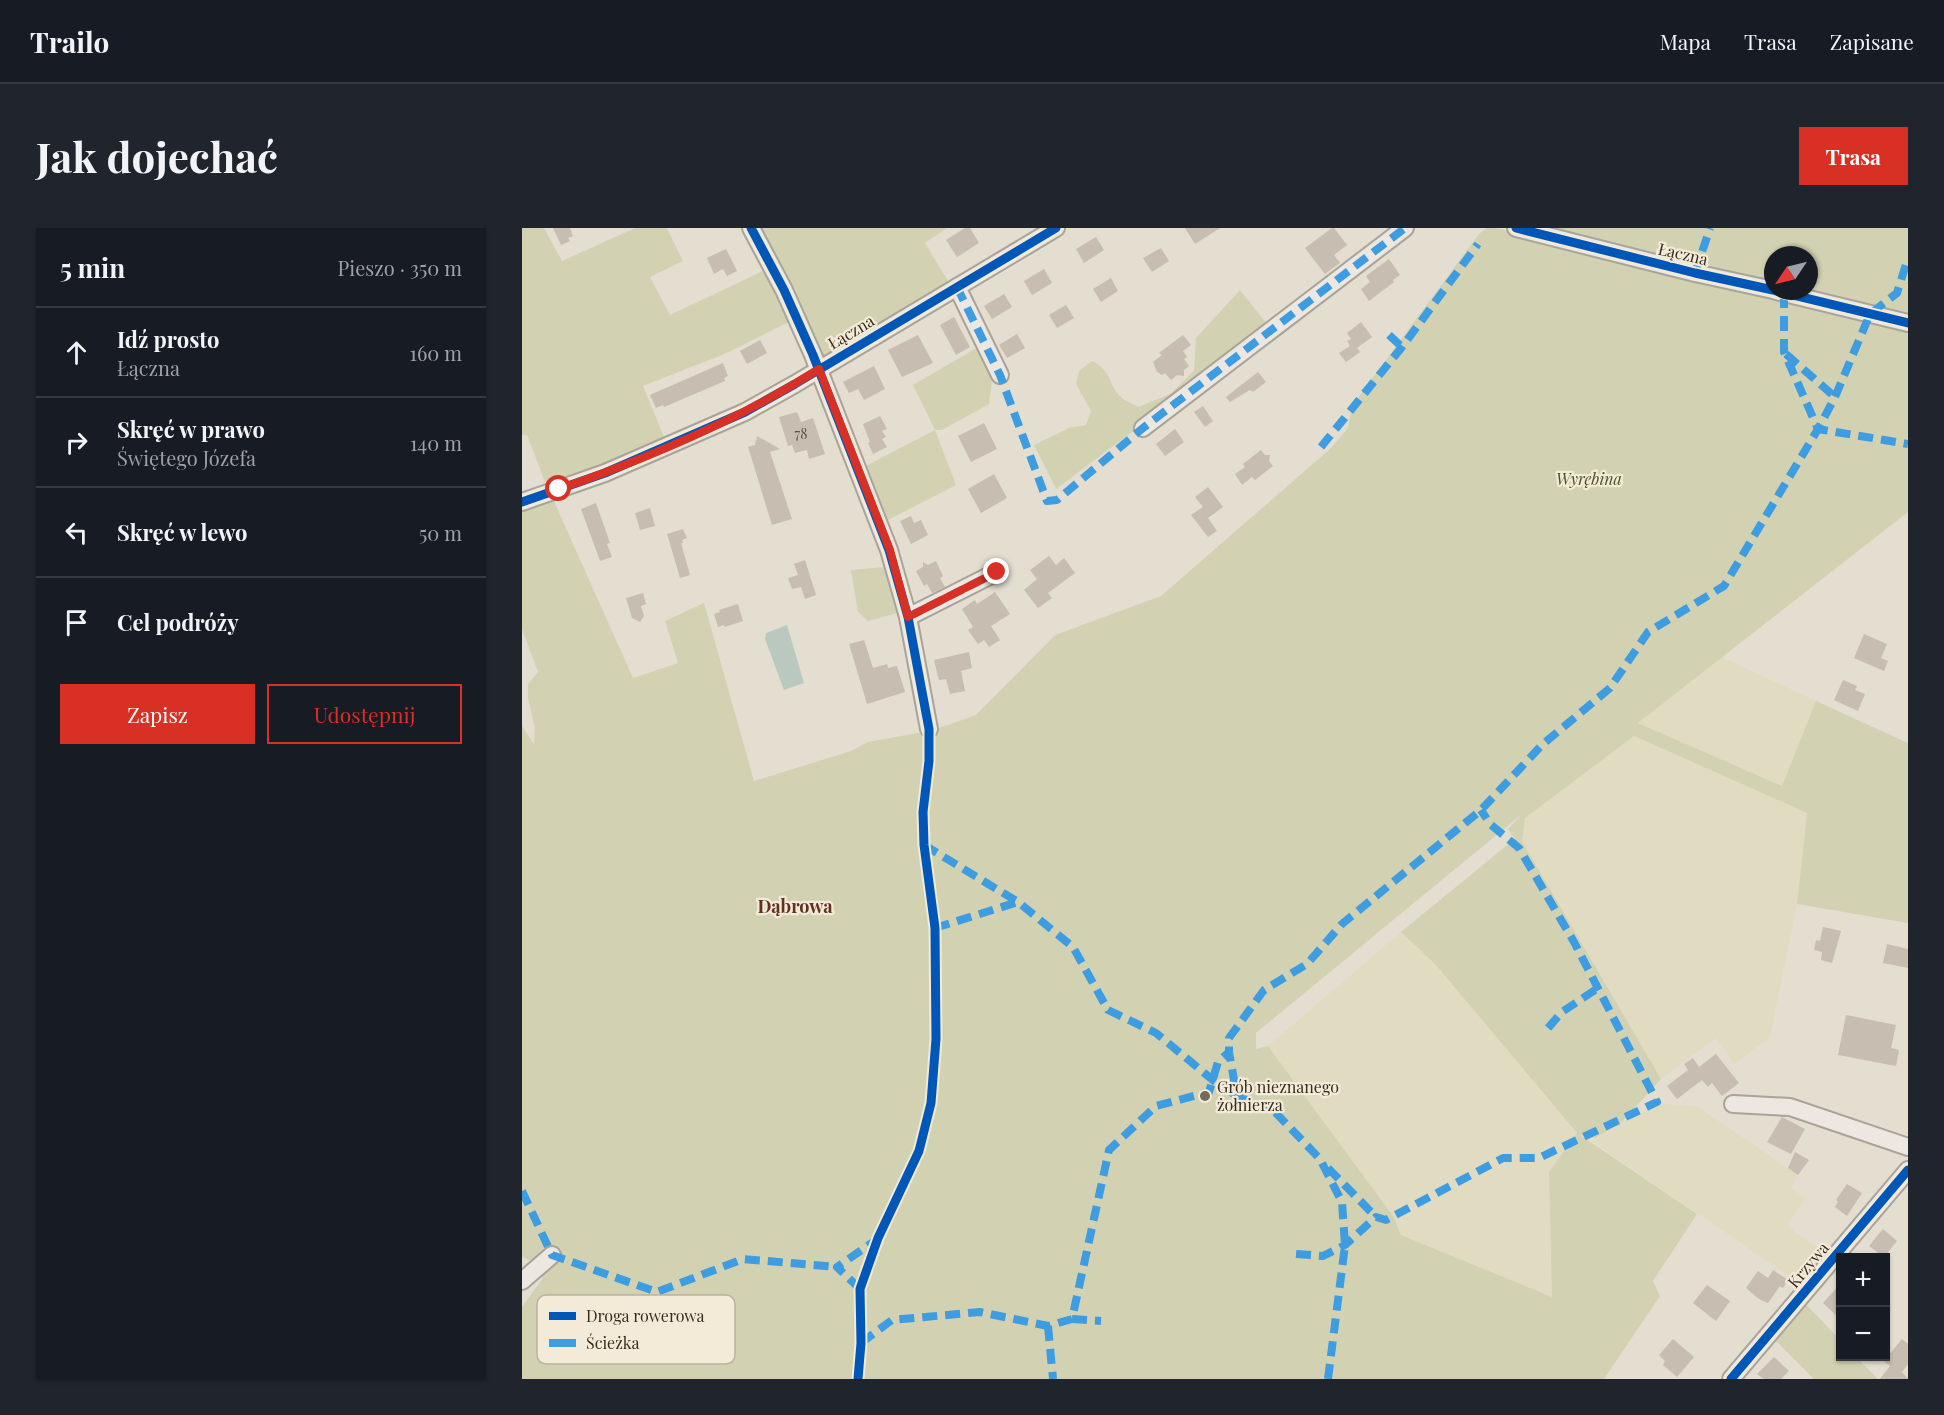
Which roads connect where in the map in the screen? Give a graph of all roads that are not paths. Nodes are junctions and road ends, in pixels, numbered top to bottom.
1 (751, 228) edge
2 (1056, 228) edge
3 (1405, 228) edge
4 (1516, 228) edge
5 (957, 287) junction
6 (1764, 289) edge
7 (1812, 300) edge
8 (1908, 323) edge
9 (819, 369) junction
10 (1000, 375) dead end
11 (1143, 429) dead end
12 (522, 502) edge
13 (997, 572) dead end
14 (908, 617) junction
15 (929, 729) dead end
16 (1733, 1104) dead end
17 (1908, 1147) edge
18 (1908, 1170) edge
19 (552, 1255) dead end
20 (522, 1281) edge
21 (1731, 1379) edge

1 - 9 street
2 - 5 street, Łączna
3 - 11 street
4 - 6 street, Łączna
5 - 9 street, Łączna
5 - 10 street
7 - 8 street, Łączna
9 - 12 street, Łączna
9 - 14 street
13 - 14 street
14 - 15 street
16 - 17 street
18 - 21 street, Krzywa
19 - 20 street

